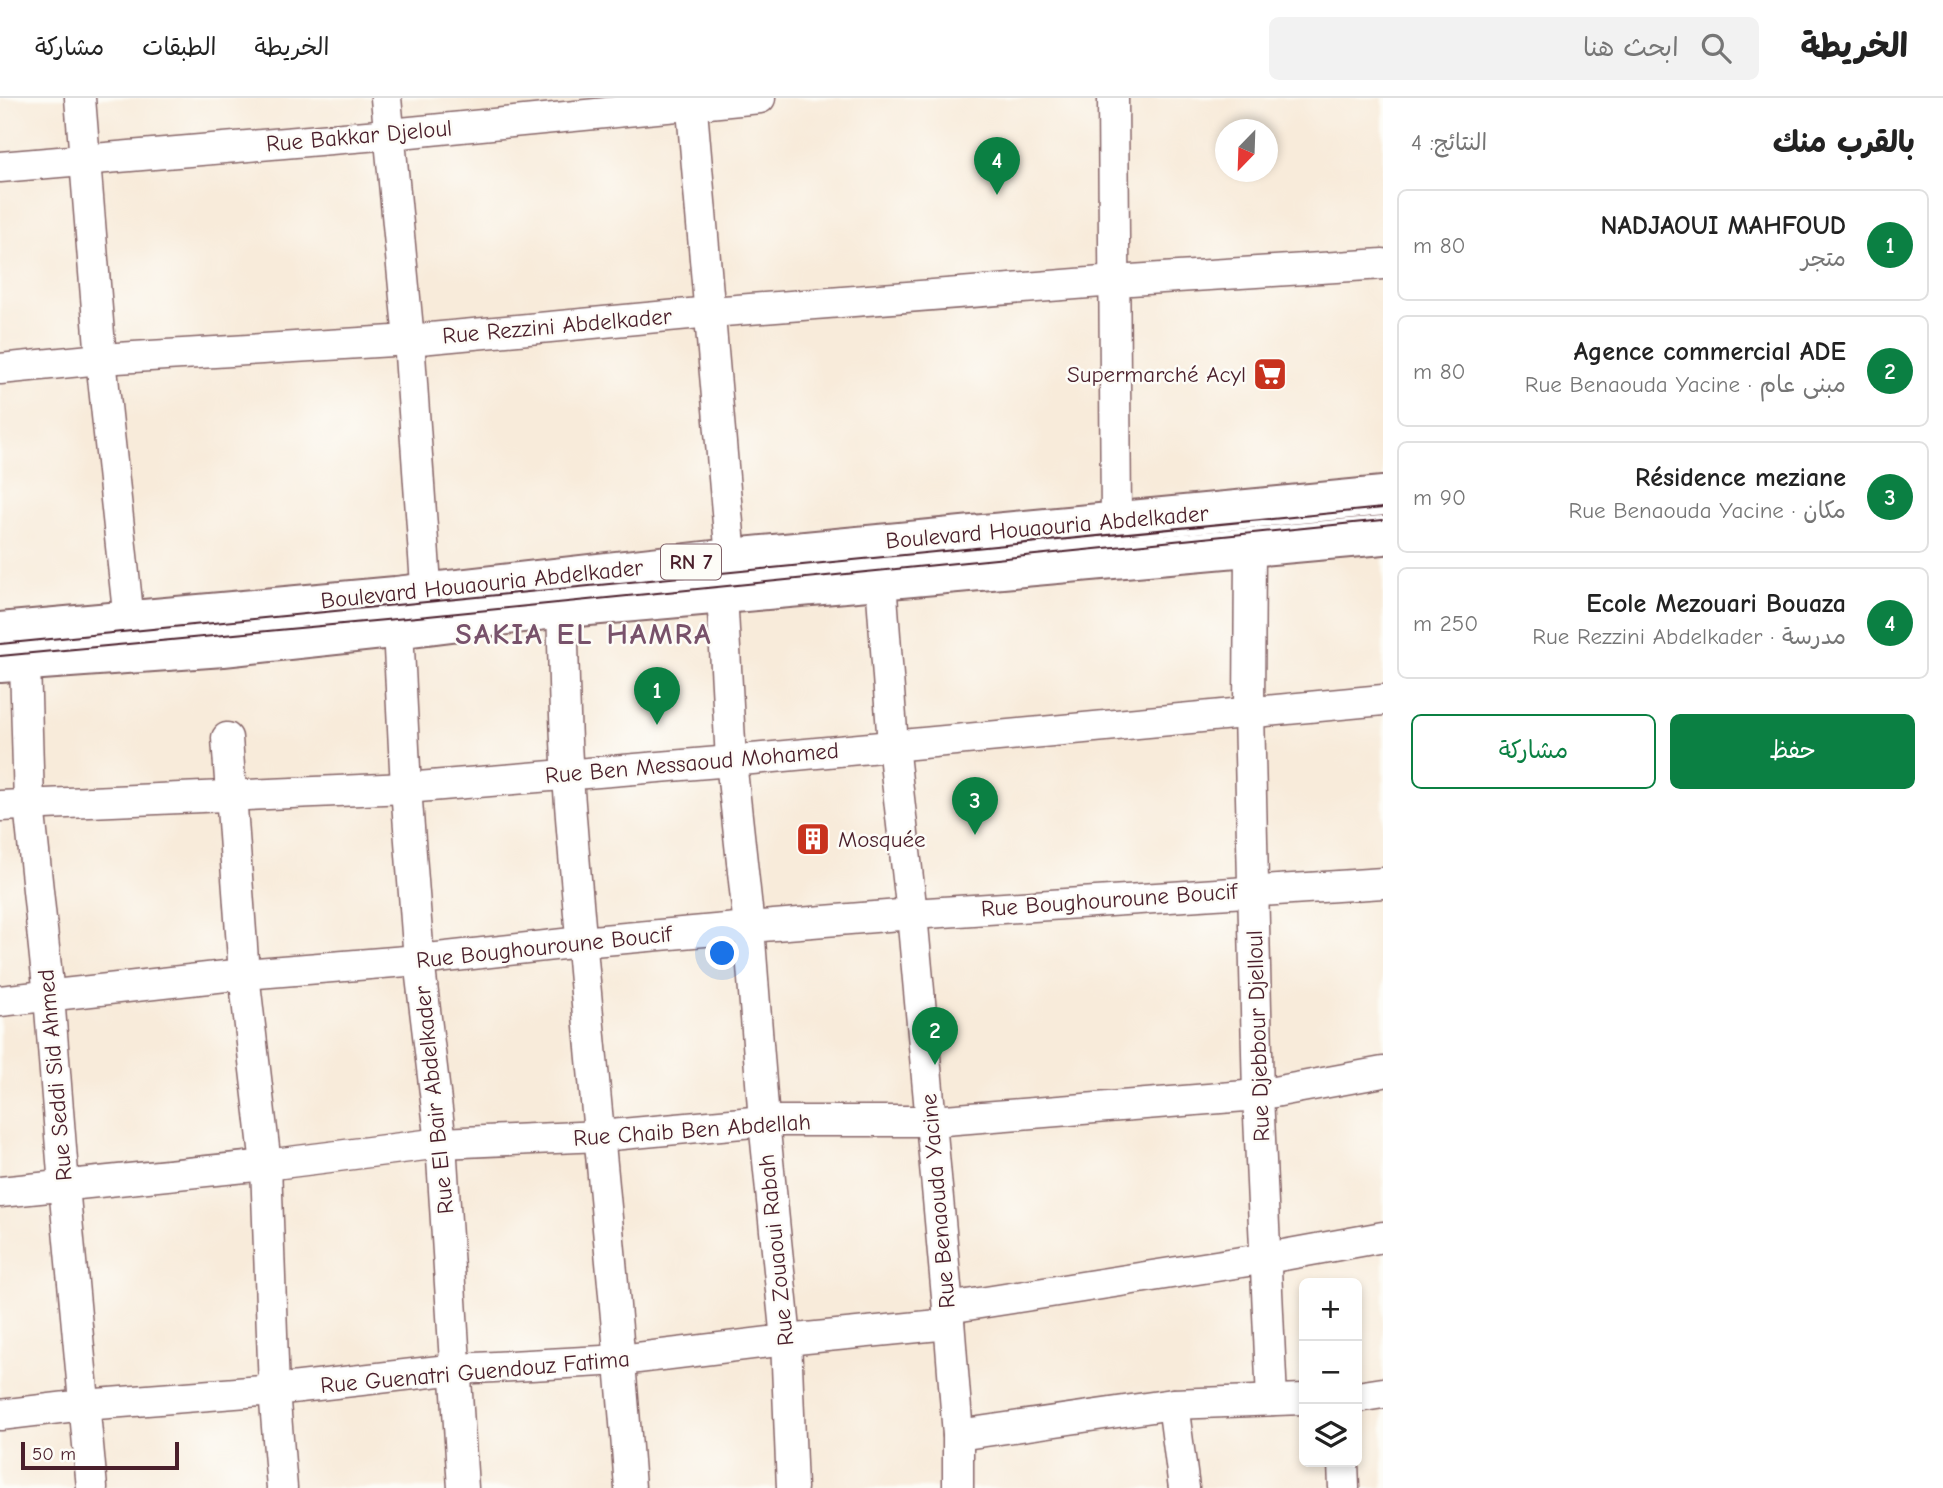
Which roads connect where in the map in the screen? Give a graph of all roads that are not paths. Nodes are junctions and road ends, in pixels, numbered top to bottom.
1 (80, 98) edge
2 (386, 98) edge
3 (760, 98) edge
4 (1113, 98) edge
5 (692, 101) edge
6 (390, 134) junction
7 (85, 161) junction
8 (0, 167) edge
9 (1383, 264) edge
10 (1115, 281) junction
11 (711, 312) junction
12 (409, 340) junction
13 (101, 359) junction
14 (0, 369) edge
15 (1383, 496) edge
16 (1116, 520) junction
17 (1383, 536) edge
18 (1251, 546) junction
19 (727, 575) junction
20 (881, 581) junction
21 (562, 608) junction
22 (412, 610) junction
23 (129, 621) junction
24 (0, 632) edge
25 (12, 663) edge
26 (1383, 700) edge
27 (1248, 712) junction
28 (227, 738) dead end
29 (893, 745) junction
30 (731, 761) junction
31 (568, 775) junction
32 (406, 788) junction
33 (231, 796) junction
34 (14, 805) edge
35 (1383, 883) edge
36 (1253, 891) junction
37 (912, 914) junction
38 (749, 927) junction
39 (581, 942) junction
40 (419, 960) junction
41 (244, 974) junction
42 (49, 996) junction
43 (0, 1001) edge
44 (1383, 1072) edge
45 (1258, 1095) junction
46 (764, 1121) junction
47 (932, 1121) junction
48 (600, 1136) junction
49 (441, 1143) junction
50 (266, 1165) junction
51 (64, 1186) junction
52 (0, 1192) edge
53 (1383, 1237) edge
54 (1267, 1258) junction
55 (948, 1316) junction
56 (786, 1339) junction
57 (621, 1360) junction
58 (457, 1369) junction
59 (274, 1390) junction
60 (1383, 1393) edge
61 (1362, 1396) edge
62 (1299, 1399) edge
63 (1272, 1400) junction
64 (1173, 1404) junction
65 (84, 1405) junction
66 (0, 1415) edge
67 (958, 1435) junction
68 (1343, 1467) edge
69 (93, 1488) edge
70 (282, 1488) edge
71 (463, 1488) edge
72 (629, 1488) edge
73 (792, 1488) edge
74 (958, 1488) edge
75 (1184, 1488) edge
76 (1344, 1488) edge

1 - 7 street
2 - 6 street, Rue El Bair Abdelkader
3 - 5 street, Rue Bakkar Djeloul
4 - 10 street
5 - 6 street, Rue Bakkar Djeloul
5 - 11 street, Rue Zouaoui Rabah
6 - 7 street, Rue Bakkar Djeloul
6 - 12 street, Rue El Bair Abdelkader
7 - 8 street, Rue Bakkar Djeloul
7 - 13 street
9 - 10 street, Rue Rezzini Abdelkader
10 - 11 street, Rue Rezzini Abdelkader
10 - 16 street
11 - 12 street, Rue Rezzini Abdelkader
11 - 19 street, Rue Zouaoui Rabah
12 - 13 street, Rue Rezzini Abdelkader
12 - 22 street, Rue El Bair Abdelkader
13 - 14 street, Rue Rezzini Abdelkader
13 - 23 street
15 - 16 main road, Boulevard Houaouria Abdelkader / RN 7
16 - 19 main road, Boulevard Houaouria Abdelkader / RN 7
17 - 18 main road, Boulevard Houaouria Abdelkader / RN 7
18 - 20 main road, Boulevard Houaouria Abdelkader / RN 7
18 - 27 street, Rue Djebbour Djelloul
19 - 20 main road, Boulevard Houaouria Abdelkader / RN 7
19 - 21 main road, Boulevard Houaouria Abdelkader / RN 7
19 - 22 main road, Boulevard Houaouria Abdelkader / RN 7
19 - 30 street, Rue Zouaoui Rabah
20 - 29 street, Rue Benaouda Yacine
21 - 22 main road, Boulevard Houaouria Abdelkader / RN 7
21 - 31 street
22 - 23 main road, Boulevard Houaouria Abdelkader / RN 7
22 - 25 main road, Boulevard Houaouria Abdelkader / RN 7
22 - 32 street, Rue El Bair Abdelkader
23 - 24 main road, Boulevard Houaouria Abdelkader / RN 7
25 - 34 street, Rue Seddi Sid Ahmed
26 - 27 street, Rue Ben Messaoud Mohamed
27 - 29 street, Rue Ben Messaoud Mohamed
27 - 36 street, Rue Djebbour Djelloul
28 - 33 street
29 - 30 street, Rue Ben Messaoud Mohamed
29 - 37 street, Rue Benaouda Yacine
30 - 31 street, Rue Ben Messaoud Mohamed
30 - 38 street, Rue Zouaoui Rabah
31 - 32 street, Rue Ben Messaoud Mohamed
31 - 39 street
32 - 33 street, Rue Ben Messaoud Mohamed
32 - 40 street, Rue El Bair Abdelkader
33 - 34 street, Rue Ben Messaoud Mohamed
33 - 41 street
34 - 42 street, Rue Seddi Sid Ahmed
35 - 36 street, Rue Boughouroune Boucif
36 - 37 street, Rue Boughouroune Boucif
36 - 45 street, Rue Djebbour Djelloul
37 - 38 street, Rue Boughouroune Boucif
37 - 47 street, Rue Benaouda Yacine
38 - 39 street, Rue Boughouroune Boucif
38 - 46 street, Rue Zouaoui Rabah
39 - 40 street, Rue Boughouroune Boucif
39 - 48 street
40 - 41 street, Rue Boughouroune Boucif
40 - 49 street, Rue El Bair Abdelkader
41 - 42 street, Rue Boughouroune Boucif
41 - 50 street
42 - 43 street, Rue Boughouroune Boucif
42 - 51 street, Rue Seddi Sid Ahmed
44 - 45 street, Rue Chaib Ben Abdellah
45 - 47 street, Rue Chaib Ben Abdellah
45 - 54 street, Rue Djebbour Djelloul
46 - 47 street, Rue Chaib Ben Abdellah
46 - 48 street, Rue Chaib Ben Abdellah
46 - 56 street, Rue Zouaoui Rabah
47 - 55 street, Rue Benaouda Yacine
48 - 49 street, Rue Chaib Ben Abdellah
48 - 57 street
49 - 50 street, Rue Chaib Ben Abdellah
49 - 58 street, Rue El Bair Abdelkader
50 - 51 street, Rue Chaib Ben Abdellah
50 - 59 street
51 - 52 street, Rue Chaib Ben Abdellah
51 - 65 street, Rue Seddi Sid Ahmed
53 - 54 street, Rue Guenatri Guendouz Fatima
54 - 55 street, Rue Guenatri Guendouz Fatima
54 - 63 street, Rue Djebbour Djelloul
55 - 56 street, Rue Guenatri Guendouz Fatima
55 - 67 street, Rue Benaouda Yacine
56 - 57 street, Rue Guenatri Guendouz Fatima
56 - 73 street, Rue Zouaoui Rabah
57 - 58 street, Rue Guenatri Guendouz Fatima
57 - 72 street
58 - 59 street, Rue Guenatri Guendouz Fatima
58 - 71 street, Rue El Bair Abdelkader
59 - 65 street, Rue Guenatri Guendouz Fatima
59 - 70 street
60 - 61 street
62 - 63 street
63 - 64 street
64 - 67 street
64 - 75 street
65 - 66 street, Rue Guenatri Guendouz Fatima
65 - 69 street, Rue Seddi Sid Ahmed
67 - 74 street, Rue Benaouda Yacine
68 - 76 street

